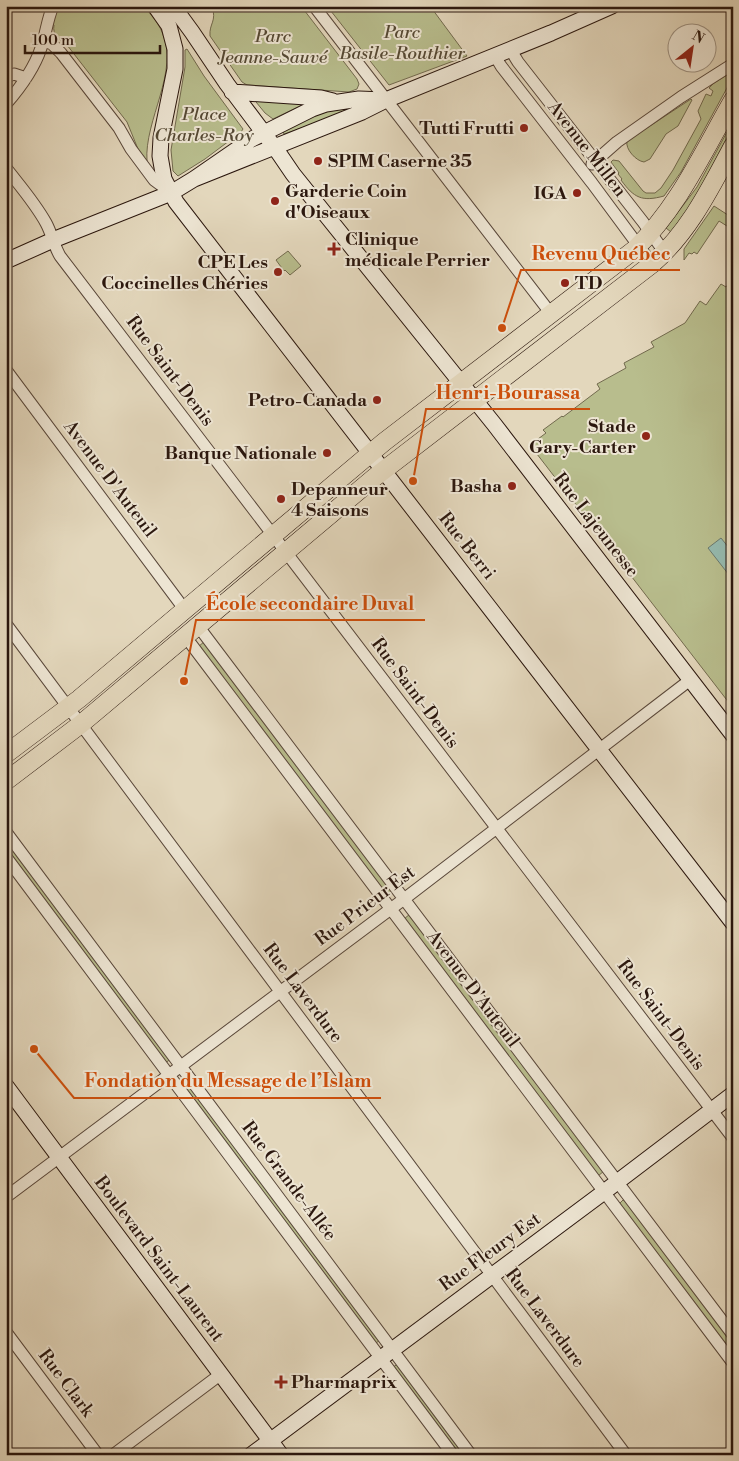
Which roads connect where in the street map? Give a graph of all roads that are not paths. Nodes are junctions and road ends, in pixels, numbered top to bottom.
1 (52, 6) edge
2 (173, 6) edge
3 (314, 6) edge
4 (612, 6) edge
5 (157, 9) edge
6 (44, 40) junction
7 (510, 49) junction
8 (495, 56) junction
9 (733, 64) edge
10 (6, 77) edge
11 (26, 78) junction
12 (232, 92) junction
13 (386, 100) junction
14 (733, 100) edge
15 (338, 102) junction
16 (6, 104) edge
17 (263, 133) junction
18 (274, 146) junction
19 (732, 151) edge
20 (596, 161) junction
21 (6, 168) edge
22 (582, 172) junction
23 (194, 180) junction
24 (171, 193) junction
25 (651, 232) junction
26 (53, 240) junction
27 (638, 246) junction
28 (658, 259) junction
29 (6, 261) edge
30 (552, 314) junction
31 (6, 370) edge
32 (461, 383) junction
33 (475, 400) junction
34 (371, 454) junction
35 (384, 470) junction
36 (273, 535) junction
37 (286, 552) junction
38 (185, 610) junction
39 (6, 624) edge
40 (192, 631) junction
41 (690, 680) junction
42 (68, 707) junction
43 (81, 724) junction
44 (733, 735) edge
45 (600, 750) junction
46 (6, 754) edge
47 (6, 781) edge
48 (497, 829) junction
49 (6, 832) edge
50 (6, 857) edge
51 (404, 899) junction
52 (391, 909) junction
53 (733, 923) edge
54 (280, 992) junction
55 (181, 1066) junction
56 (169, 1075) junction
57 (8, 1091) edge
58 (733, 1094) edge
59 (712, 1110) junction
60 (733, 1138) edge
61 (59, 1157) junction
62 (617, 1182) junction
63 (604, 1192) junction
64 (6, 1197) edge
65 (491, 1275) junction
66 (6, 1332) edge
67 (733, 1335) edge
68 (386, 1353) junction
69 (733, 1363) edge
70 (221, 1374) junction
71 (270, 1440) junction
72 (98, 1455) edge
73 (113, 1455) edge
74 (251, 1455) edge
75 (281, 1455) edge
76 (453, 1455) edge
77 (471, 1455) edge
78 (626, 1455) edge

1 - 6 street
2 - 12 main road, Rue Lajeunesse
3 - 13 street
4 - 7 main road
5 - 24 main road, Rue Berri
6 - 11 street
6 - 24 street, Rue Berri
7 - 8 main road
7 - 20 street, Avenue Millen
8 - 13 main road
8 - 22 street, Avenue Millen
9 - 20 street
10 - 11 street
11 - 16 street
12 - 15 main road
12 - 17 main road, Rue Lajeunesse
13 - 15 main road
13 - 18 main road
13 - 30 street
14 - 25 main road
15 - 17 main road
17 - 18 main road, Rue Lajeunesse
17 - 23 main road
18 - 23 main road
18 - 32 main road, Rue Lajeunesse
19 - 28 main road
20 - 22 street
20 - 25 street, Avenue Millen
21 - 26 street, Rue Saint-Denis
22 - 27 street, Avenue Millen
23 - 24 main road
24 - 26 main road
24 - 34 main road, Rue Berri
25 - 27 main road
25 - 28 street, Avenue Millen
26 - 29 main road
26 - 36 street, Rue Saint-Denis
27 - 28 street, Avenue Millen
27 - 30 main road
28 - 33 main road
30 - 32 main road
31 - 38 street, Avenue D'Auteuil
32 - 33 main road, Rue Lajeunesse
32 - 34 main road
33 - 35 main road
33 - 41 main road, Rue Lajeunesse
34 - 35 main road, Rue Berri
34 - 36 main road
35 - 37 main road
35 - 45 main road, Rue Berri
36 - 37 street, Rue Saint-Denis
36 - 38 main road
37 - 40 main road
37 - 48 street, Rue Saint-Denis
38 - 42 main road
39 - 42 street, Rue Laverdure
40 - 43 main road
40 - 51 street, Avenue D'Auteuil
40 - 52 street, Avenue D'Auteuil
41 - 44 main road, Rue Lajeunesse
41 - 45 street, Rue Prieur Est
42 - 43 street, Rue Laverdure
42 - 46 main road
43 - 47 main road
43 - 54 street, Rue Laverdure
45 - 48 street, Rue Prieur Est
45 - 53 main road, Rue Berri
48 - 51 street, Rue Prieur Est
48 - 59 street, Rue Saint-Denis
49 - 55 street, Rue Grande-Allée
50 - 56 street, Rue Grande-Allée
51 - 52 street, Rue Prieur Est
51 - 62 street, Avenue D'Auteuil
52 - 54 street, Rue Prieur Est
52 - 63 street, Avenue D'Auteuil
54 - 55 street, Rue Prieur Est
54 - 65 street, Rue Laverdure
55 - 56 street, Rue Prieur Est
55 - 68 street, Rue Grande-Allée
56 - 61 street, Rue Prieur Est
56 - 68 street, Rue Grande-Allée
57 - 61 main road, Boulevard Saint-Laurent
58 - 59 main road, Rue Fleury Est
59 - 60 street, Rue Saint-Denis
59 - 62 main road, Rue Fleury Est
61 - 64 street, Rue Prieur Est
61 - 70 main road, Boulevard Saint-Laurent
62 - 63 main road, Rue Fleury Est
62 - 67 street, Avenue D'Auteuil
63 - 65 main road, Rue Fleury Est
63 - 69 street, Avenue D'Auteuil
65 - 68 main road, Rue Fleury Est
65 - 78 street, Rue Laverdure
66 - 72 street, Rue Clark
68 - 71 main road, Rue Fleury Est
68 - 76 street, Rue Grande-Allée
68 - 77 street, Rue Grande-Allée
70 - 71 main road, Boulevard Saint-Laurent
70 - 73 street
71 - 74 main road, Rue Fleury Est
71 - 75 main road, Boulevard Saint-Laurent

